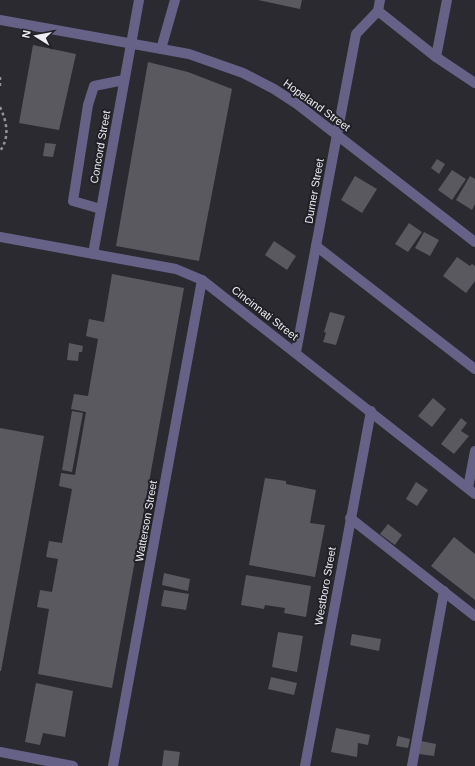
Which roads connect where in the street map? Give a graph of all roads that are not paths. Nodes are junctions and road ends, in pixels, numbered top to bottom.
1 (139, 0) edge
2 (175, 0) edge
3 (380, 0) edge
4 (447, 0) edge
5 (378, 11) junction
6 (0, 20) edge
7 (130, 44) junction
8 (161, 49) junction
9 (436, 57) junction
10 (124, 80) junction
11 (475, 83) edge
12 (337, 134) junction
13 (101, 209) junction
14 (0, 238) edge
15 (475, 242) edge
16 (316, 246) junction
17 (93, 254) junction
18 (202, 280) junction
19 (296, 352) junction
20 (475, 369) edge
21 (370, 410) junction
22 (475, 451) edge
23 (472, 491) edge
24 (350, 518) junction
25 (444, 591) junction
26 (475, 616) edge
27 (0, 752) edge
28 (73, 766) edge
29 (113, 766) edge
30 (305, 766) edge
31 (412, 766) edge

1 - 7 street, Concord Street
2 - 8 street
3 - 5 street
4 - 9 street
5 - 9 street
5 - 12 street, Durner Street
6 - 7 street, Hopeland Street
7 - 8 street, Hopeland Street
7 - 10 street, Concord Street
8 - 12 street, Hopeland Street
9 - 11 street
10 - 13 street, Concord Street
10 - 13 street
12 - 15 street, Hopeland Street
12 - 16 street, Durner Street
13 - 17 street, Concord Street
14 - 17 street, Cincinnati Street
16 - 19 street, Durner Street
16 - 20 street
17 - 18 street, Cincinnati Street
18 - 19 street, Cincinnati Street
18 - 29 street, Watterson Street
19 - 21 street, Cincinnati Street
21 - 23 street, Cincinnati Street
21 - 24 street, Westboro Street
22 - 23 street
24 - 25 street
24 - 30 street, Westboro Street
25 - 26 street
25 - 31 street
27 - 28 street

